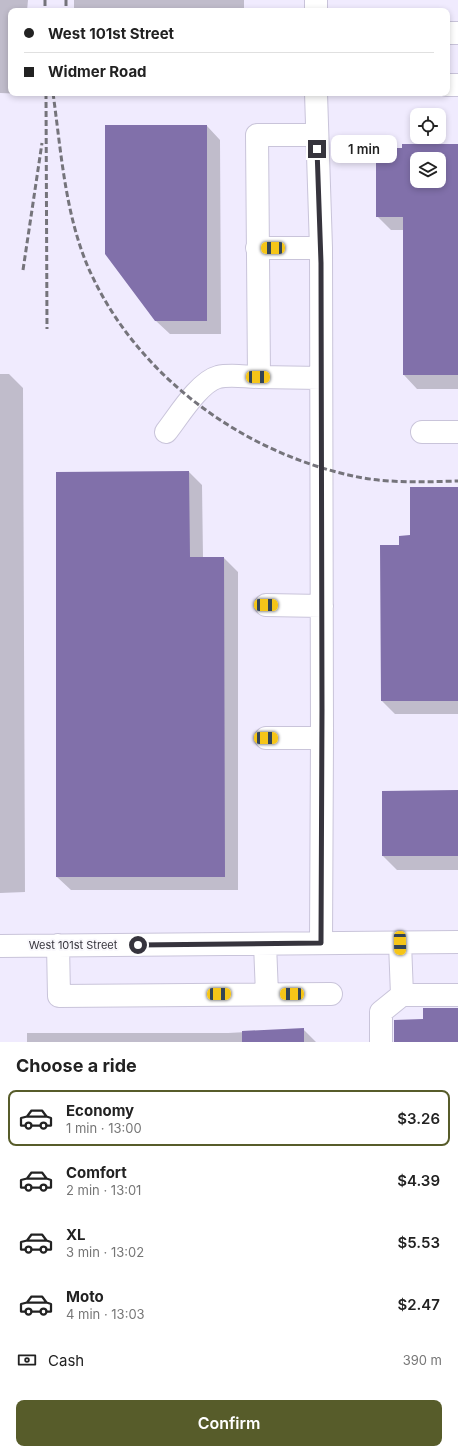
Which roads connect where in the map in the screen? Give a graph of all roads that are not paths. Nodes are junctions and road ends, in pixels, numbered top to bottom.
1 (316, 96) edge
2 (316, 135) junction
3 (257, 248) junction
4 (320, 248) junction
5 (258, 377) junction
6 (321, 378) junction
7 (166, 432) dead end
8 (422, 432) dead end
9 (458, 432) edge
10 (266, 605) dead end
11 (322, 606) junction
12 (266, 738) dead end
13 (322, 738) junction
14 (458, 942) edge
15 (321, 943) junction
16 (400, 943) junction
17 (265, 944) junction
18 (58, 945) junction
19 (0, 946) edge
20 (267, 994) junction
21 (331, 994) dead end
22 (402, 995) junction
23 (458, 995) edge
24 (381, 1042) edge

1 - 2 street
2 - 3 street
2 - 4 street
3 - 4 street
3 - 5 street
4 - 6 street
5 - 6 street
5 - 7 street
6 - 11 street
8 - 9 street
10 - 11 street
11 - 13 street
12 - 13 street
13 - 15 street
14 - 16 street, West 101st Street
15 - 16 street, West 101st Street
15 - 17 street, West 101st Street
16 - 22 street
17 - 18 street, West 101st Street
17 - 20 street
18 - 19 street, West 101st Street
18 - 20 street
20 - 21 street
22 - 23 street
22 - 24 street

